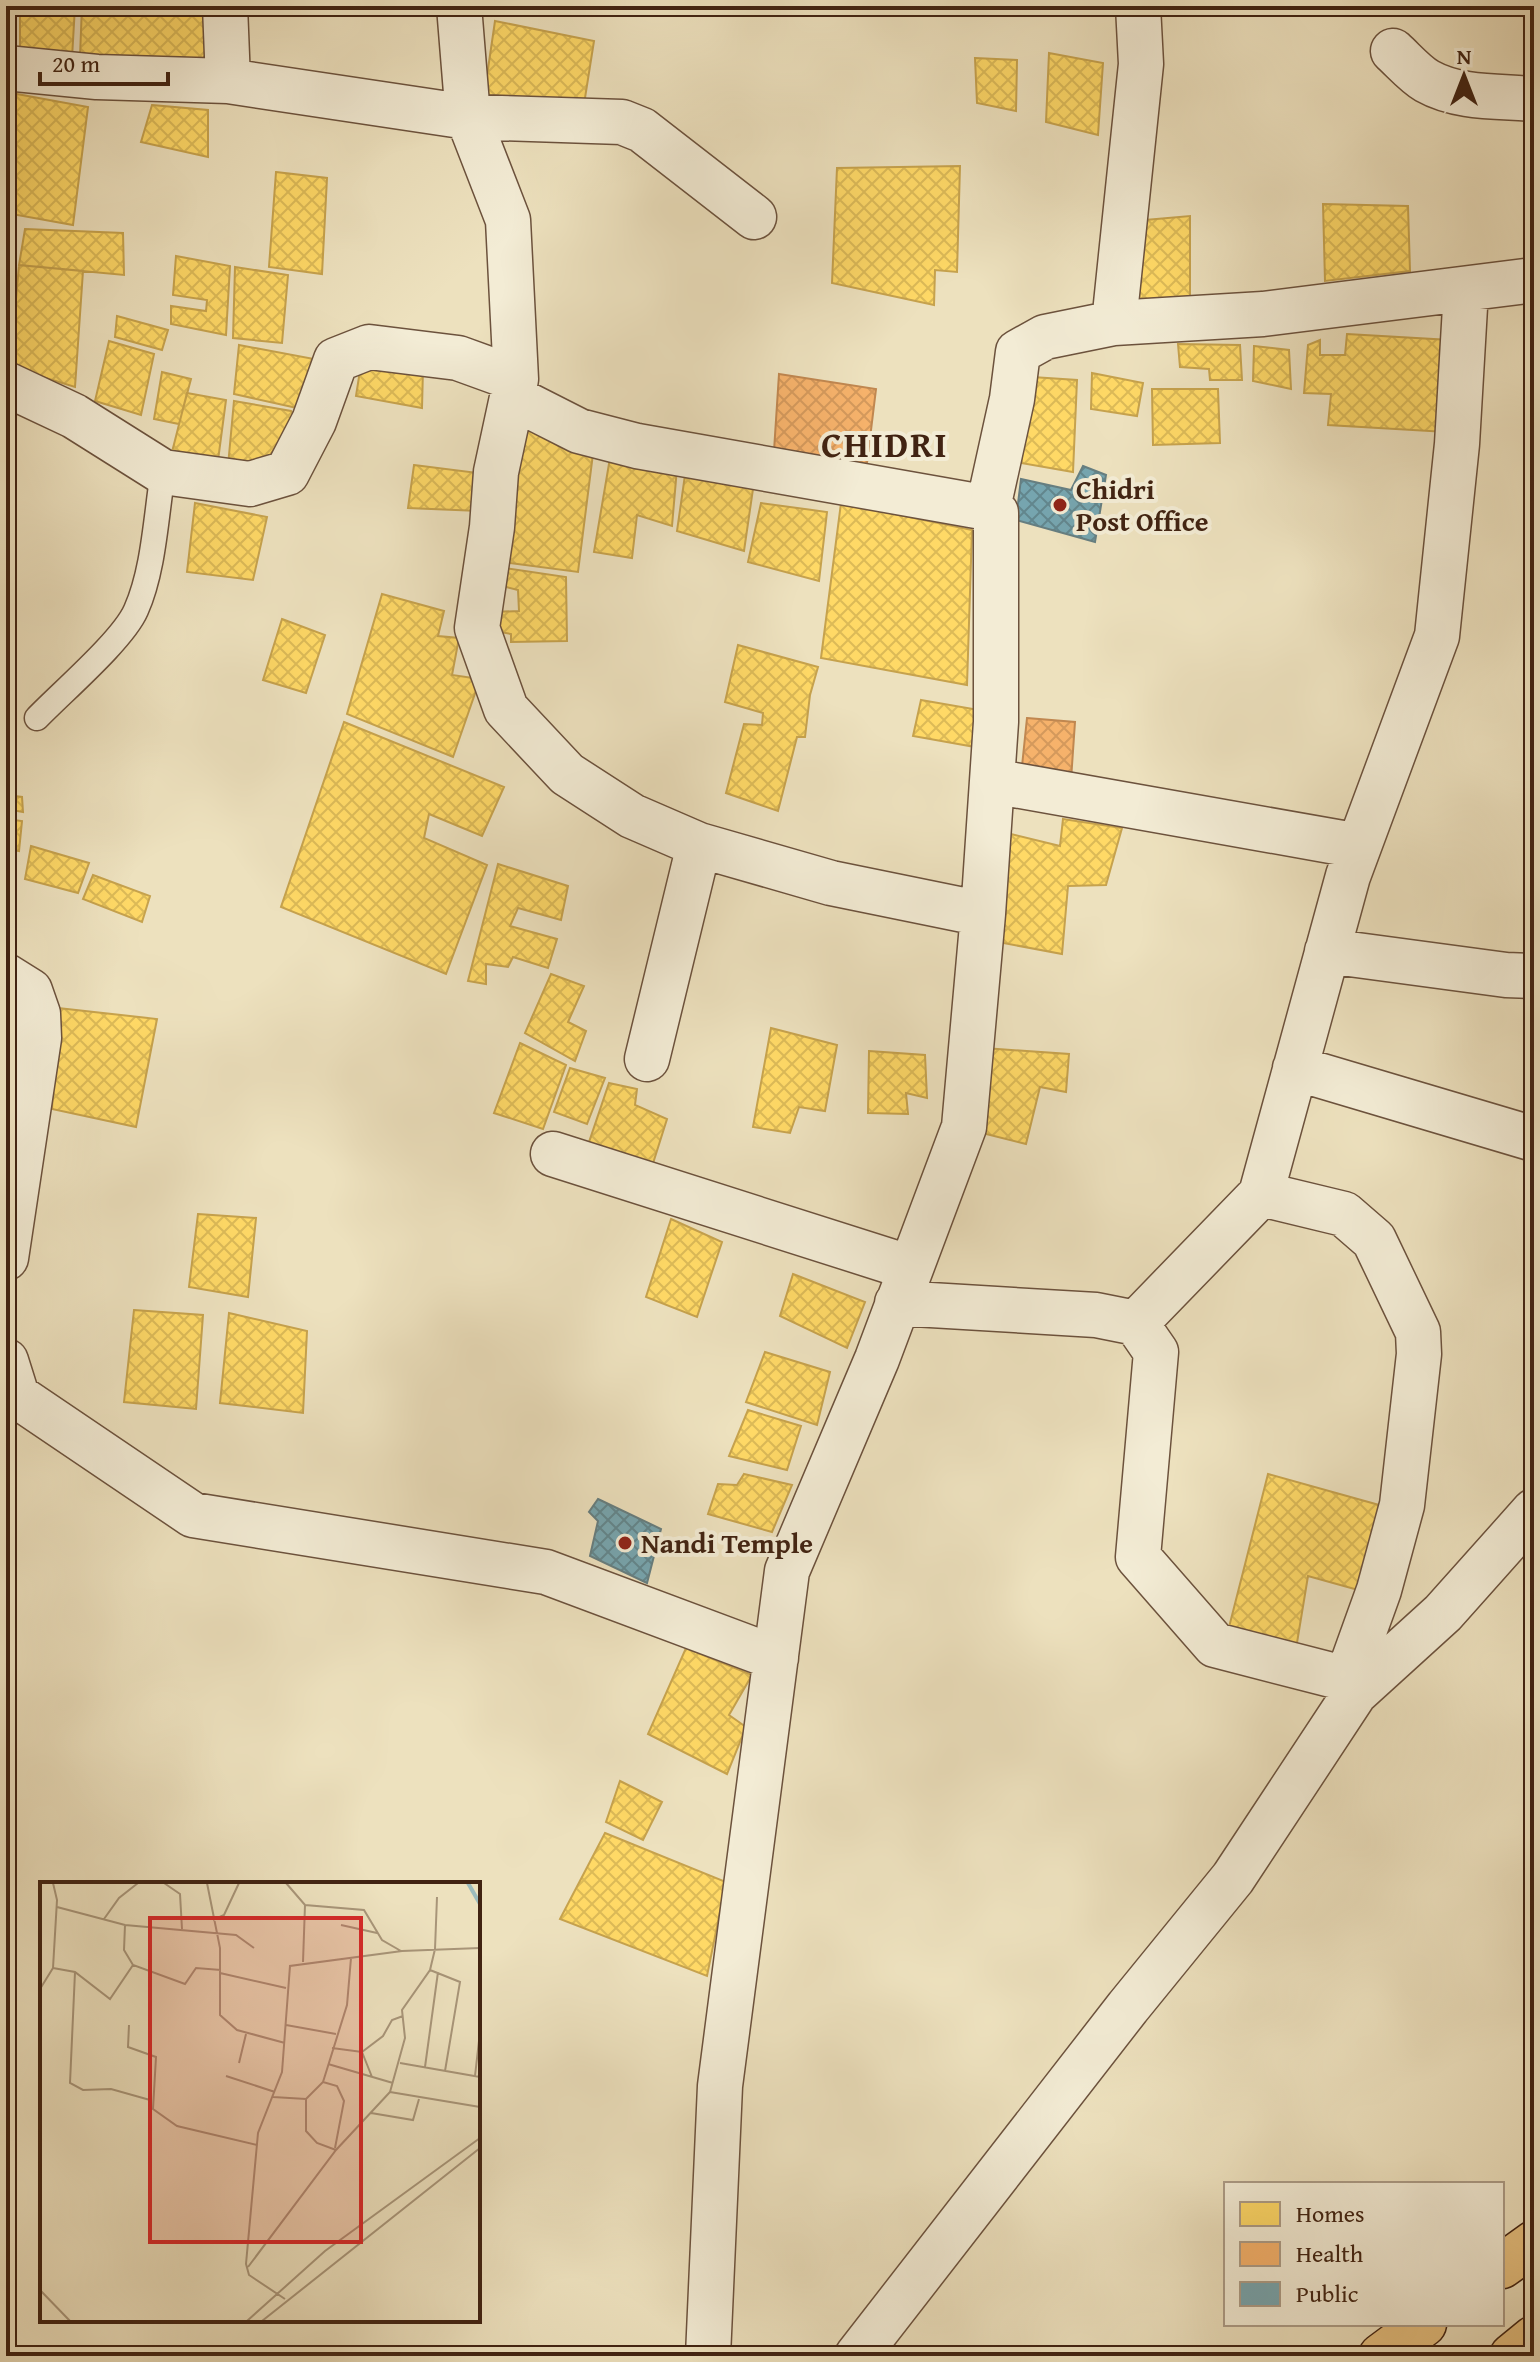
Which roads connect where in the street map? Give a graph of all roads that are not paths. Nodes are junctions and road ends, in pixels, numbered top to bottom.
1 (225, 6) edge
2 (1138, 6) edge
3 (469, 7) edge
4 (1393, 51) dead end
5 (6, 68) edge
6 (228, 81) junction
7 (1534, 99) edge
8 (468, 117) junction
9 (754, 217) dead end
10 (1534, 280) edge
11 (1466, 290) junction
12 (1114, 323) junction
13 (6, 384) edge
14 (514, 388) junction
15 (163, 472) junction
16 (988, 508) junction
17 (37, 718) dead end
18 (992, 781) junction
19 (699, 845) junction
20 (1359, 846) junction
21 (983, 914) junction
22 (1327, 951) junction
23 (6, 976) edge
24 (1534, 976) edge
25 (647, 1059) dead end
26 (1295, 1068) junction
27 (1534, 1139) edge
28 (553, 1154) dead end
29 (1261, 1194) junction
30 (6, 1258) edge
31 (904, 1285) junction
32 (1136, 1323) junction
33 (6, 1361) edge
34 (1534, 1511) edge
35 (776, 1658) junction
36 (1351, 1686) junction
37 (1534, 2243) edge
38 (1504, 2265) edge
39 (1421, 2326) edge
40 (1534, 2338) edge
41 (708, 2356) edge
42 (857, 2356) edge
43 (1381, 2356) edge
44 (1512, 2356) edge

1 - 6 street
2 - 12 street
3 - 8 street
4 - 7 street
5 - 6 street
6 - 8 street
8 - 9 street
8 - 14 street
10 - 11 street
11 - 12 street
11 - 20 street
12 - 16 street
13 - 15 street
14 - 15 street
14 - 16 street
14 - 19 street
15 - 17 lane
16 - 18 street
18 - 20 street
18 - 21 street
19 - 21 street
19 - 25 street
20 - 22 street
21 - 31 street
22 - 24 street
22 - 26 street
23 - 30 street
26 - 27 street
26 - 29 street
28 - 31 street
29 - 32 street
29 - 36 street
31 - 32 street
31 - 35 street
32 - 36 street
33 - 35 street
34 - 36 street
35 - 41 street
36 - 42 street
37 - 38 main road
39 - 43 main road
40 - 44 main road

